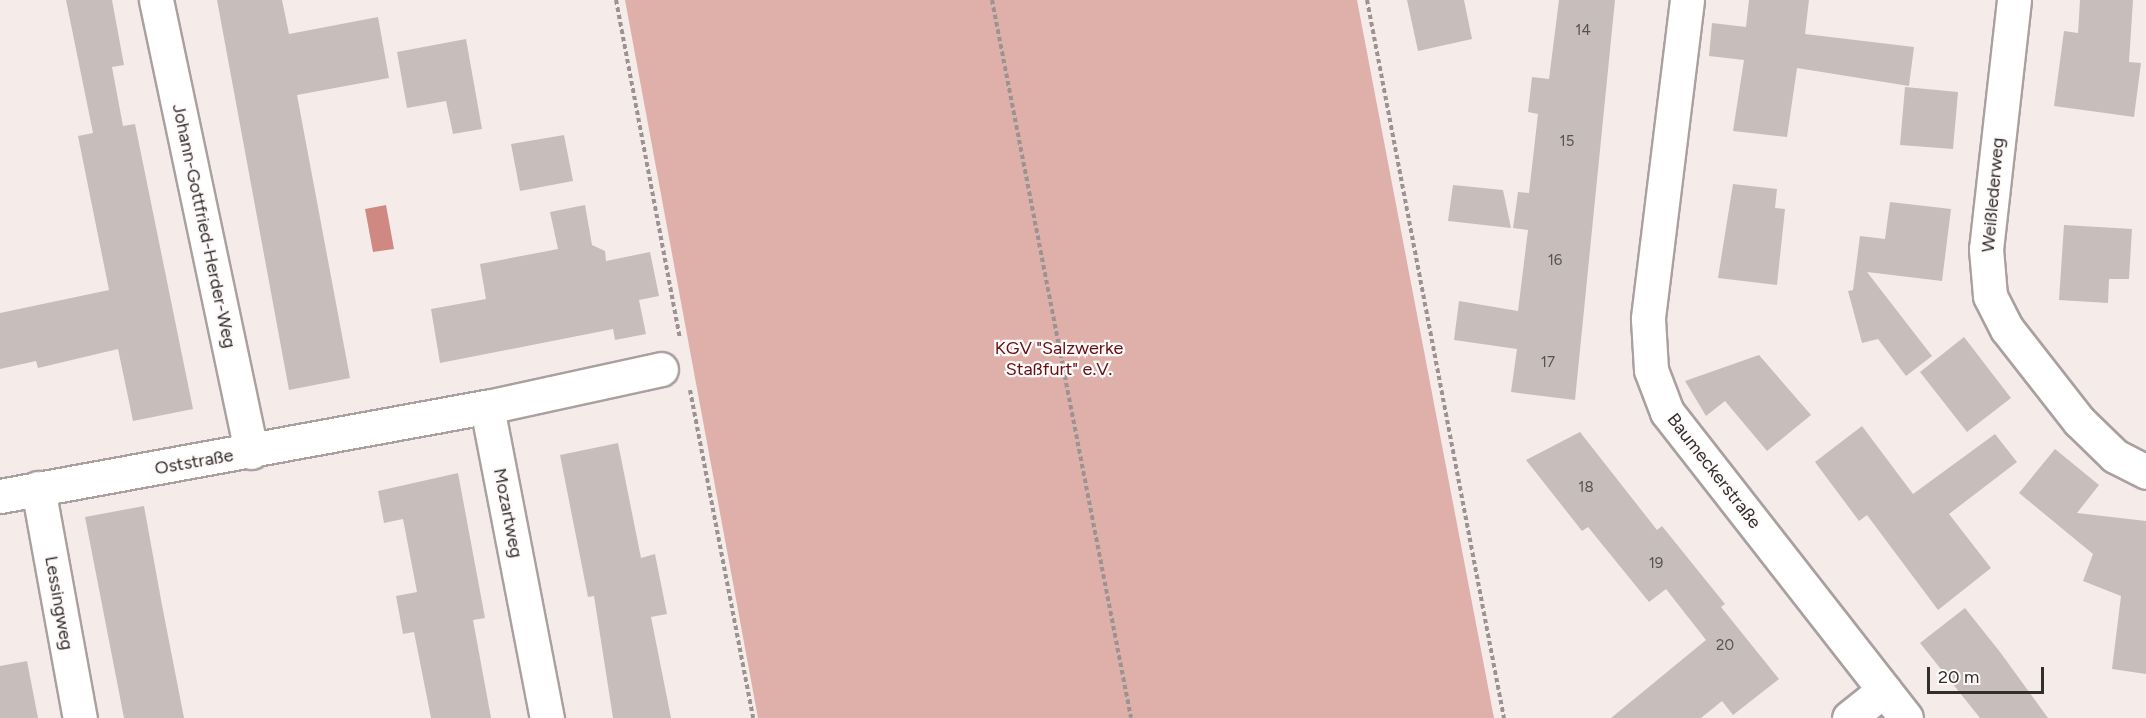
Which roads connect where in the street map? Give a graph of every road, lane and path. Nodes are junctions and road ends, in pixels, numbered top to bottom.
1 (156, 0) edge
2 (992, 0) edge
3 (1367, 0) edge
4 (1687, 0) edge
5 (2014, 0) edge
6 (661, 369) dead end
7 (487, 407) junction
8 (251, 452) junction
9 (2146, 472) edge
10 (38, 488) junction
11 (0, 496) edge
12 (1884, 690) junction
13 (80, 718) edge
14 (547, 718) edge
15 (1131, 718) edge
16 (1504, 718) edge
17 (1849, 718) edge
18 (1906, 718) edge

1 - 8 street, Johann-Gottfried-Herder-Weg
2 - 15 path
3 - 16 path
4 - 12 street, Baumeckerstraße
5 - 9 street, Weißlederweg
6 - 7 street
7 - 8 street, Oststraße
7 - 14 street, Mozartweg
8 - 10 street, Oststraße
10 - 11 street, Oststraße
10 - 13 street, Lessingweg
12 - 17 street
12 - 18 street, Baumeckerstraße

